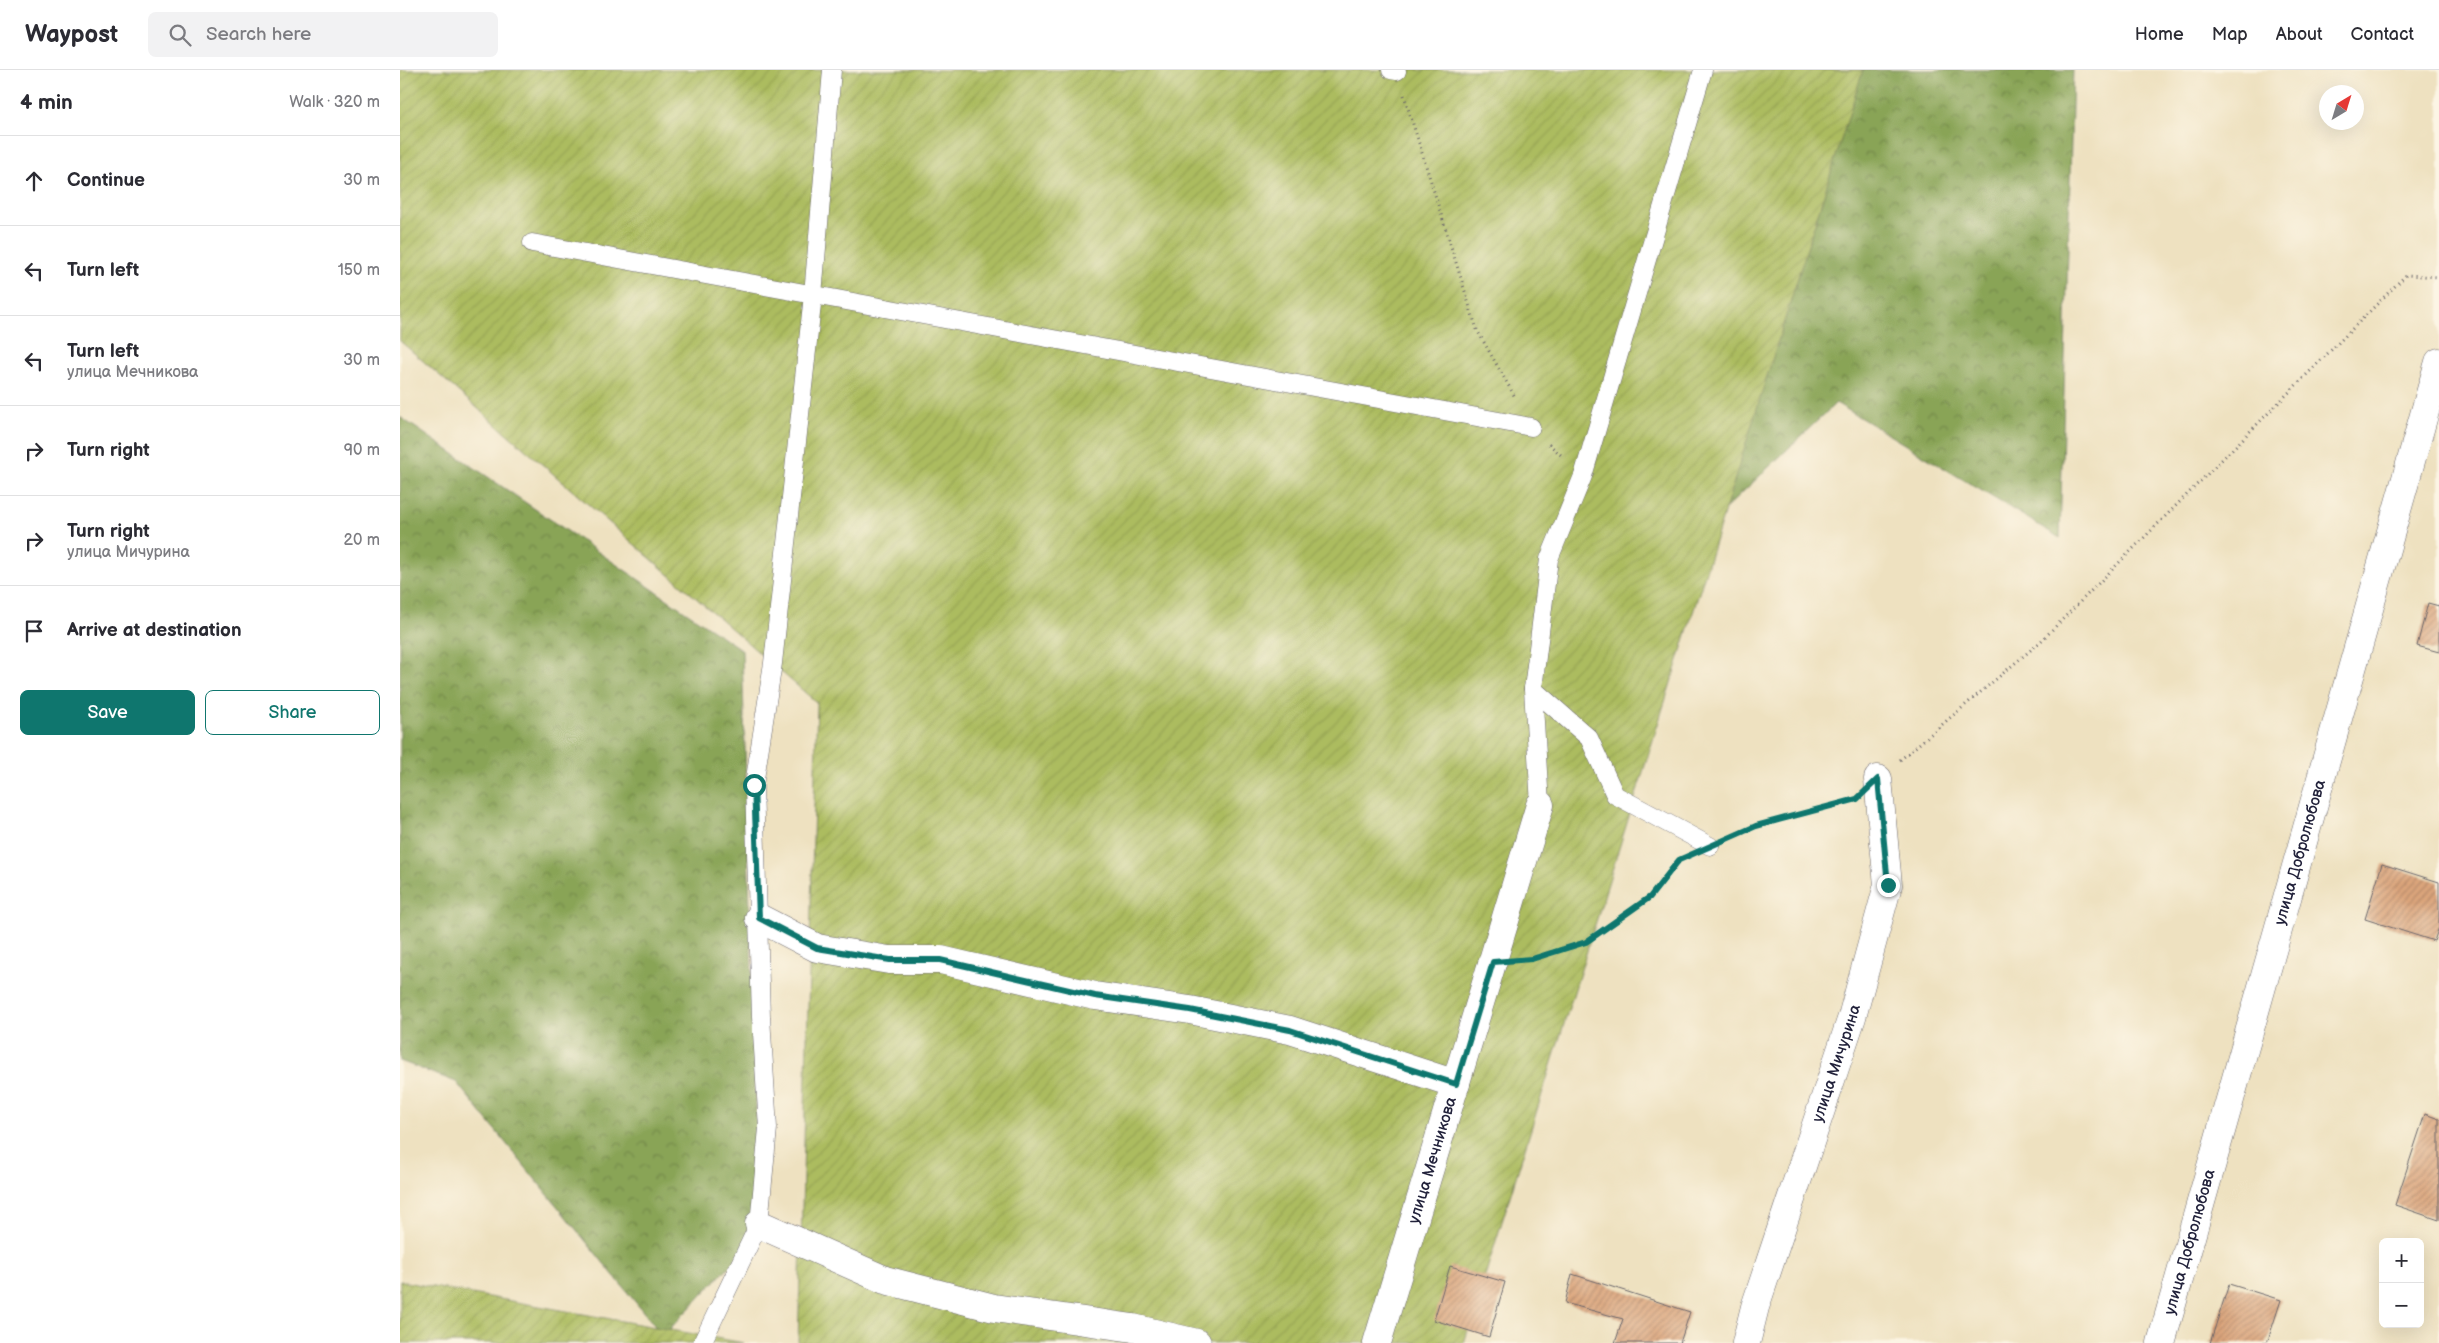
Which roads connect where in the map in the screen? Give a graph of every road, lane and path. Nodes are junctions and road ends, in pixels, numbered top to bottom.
1 (832, 70) edge
2 (1394, 70) edge
3 (1703, 70) edge
4 (532, 243) dead end
5 (2439, 276) edge
6 (814, 295) junction
7 (2439, 362) edge
8 (1532, 427) junction
9 (1583, 476) junction
10 (1533, 689) junction
11 (1878, 779) junction
12 (1540, 804) joint
13 (1710, 846) junction
14 (759, 918) junction
15 (1493, 962) junction
16 (1456, 1084) junction
17 (759, 1224) junction
18 (702, 1343) edge
19 (1197, 1343) edge
20 (1377, 1343) edge
21 (1746, 1343) edge
22 (2161, 1343) edge

1 - 6 lane
2 - 8 path
3 - 9 lane
4 - 6 lane
5 - 11 path
6 - 8 lane
6 - 14 lane
7 - 22 street, улица Добролюбова
8 - 9 path
9 - 10 lane
10 - 12 lane
10 - 13 lane
11 - 13 path
11 - 21 street, улица Мичурина
12 - 15 street, улица Мечникова
13 - 15 path
14 - 16 street
14 - 17 lane
15 - 16 street, улица Мечникова
16 - 20 street, улица Мечникова
17 - 18 lane
17 - 19 street

